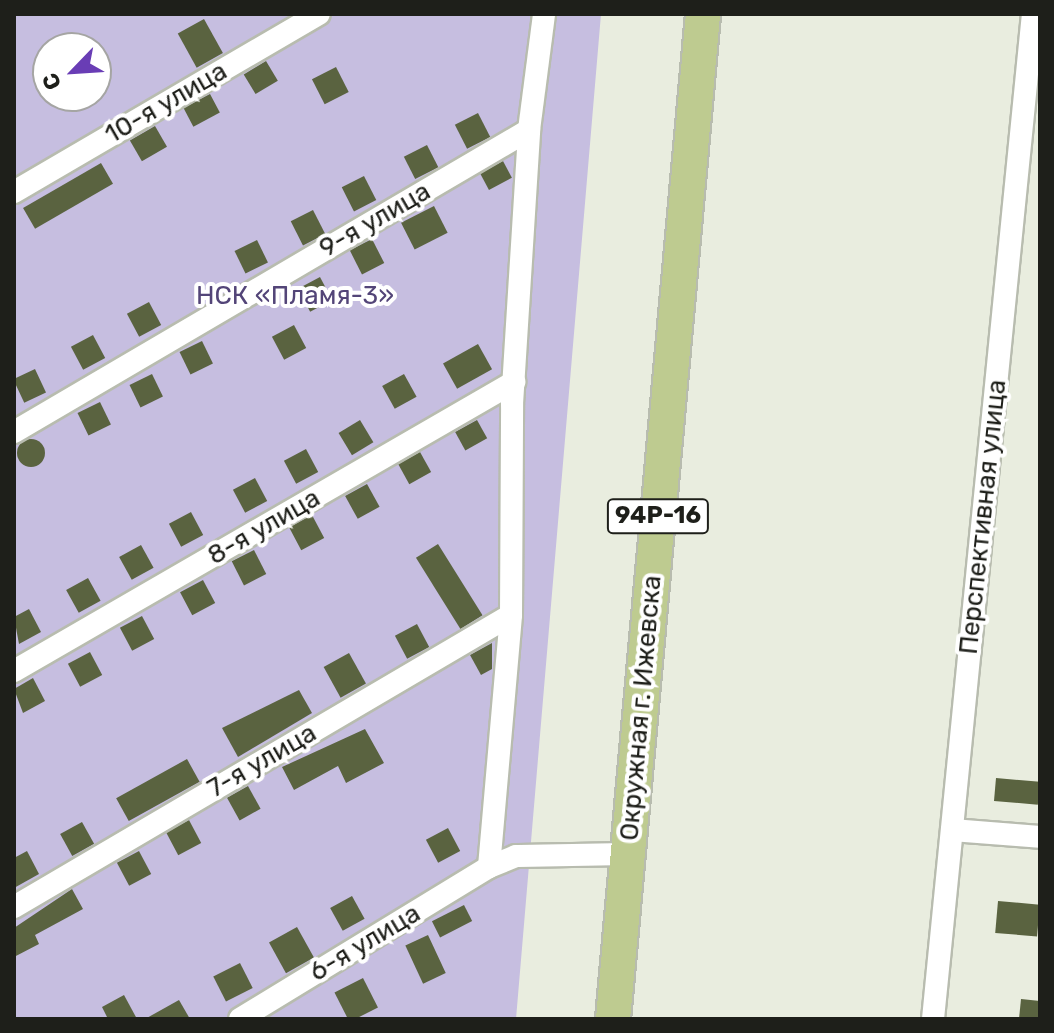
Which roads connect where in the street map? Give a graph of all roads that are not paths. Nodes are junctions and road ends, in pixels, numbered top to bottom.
1 (319, 14) edge
2 (544, 14) edge
3 (703, 14) edge
4 (1033, 14) edge
5 (529, 130) junction
6 (14, 192) edge
7 (514, 382) junction
8 (14, 432) edge
9 (511, 615) junction
10 (14, 671) edge
11 (952, 830) junction
12 (1040, 837) edge
13 (628, 854) junction
14 (489, 867) junction
15 (14, 907) edge
16 (240, 1019) edge
17 (613, 1019) edge
18 (933, 1019) edge

1 - 6 street, 10-я улица
2 - 5 street
3 - 13 main road, Окружная г. Ижевска / 94Р-16
4 - 11 street, Перспективная улица
5 - 7 street
5 - 8 street, 9-я улица
7 - 9 street
7 - 10 street, 8-я улица
9 - 14 street
9 - 15 street, 7-я улица
11 - 12 street
11 - 18 street, Перспективная улица
13 - 14 street, 6-я улица
13 - 17 main road, Окружная г. Ижевска / 94Р-16
14 - 16 street, 6-я улица

